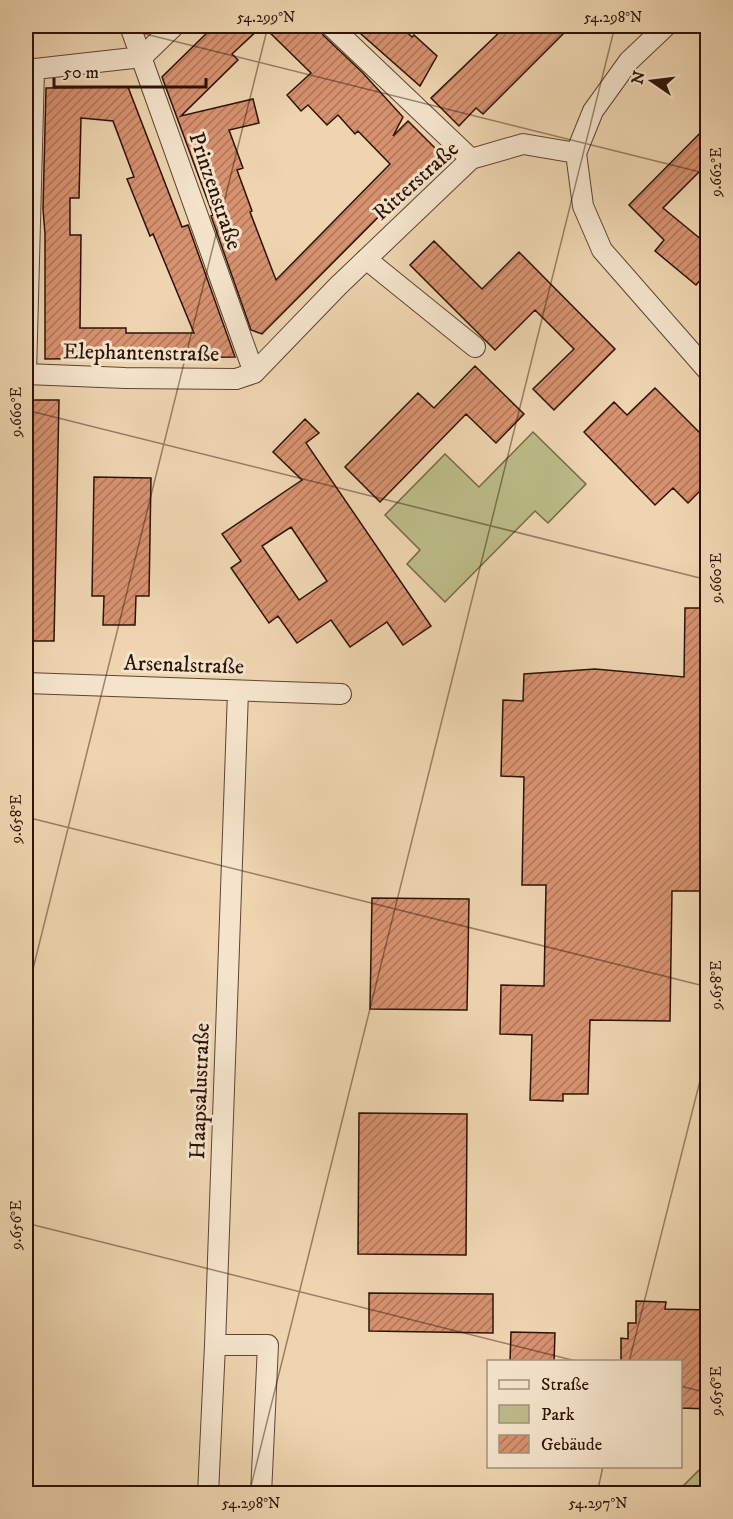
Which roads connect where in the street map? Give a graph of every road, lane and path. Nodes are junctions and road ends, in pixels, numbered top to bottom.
1 (130, 26) edge
2 (174, 26) edge
3 (331, 26) edge
4 (666, 26) edge
5 (142, 57) junction
6 (30, 70) edge
7 (576, 153) junction
8 (471, 159) junction
9 (366, 259) junction
10 (475, 347) dead end
11 (708, 371) edge
12 (254, 373) junction
13 (26, 374) edge
14 (26, 683) edge
15 (238, 691) junction
16 (341, 694) dead end
17 (215, 1345) junction
18 (208, 1494) edge
19 (261, 1494) edge

1 - 5 street, Prinzenstraße
2 - 5 street
3 - 8 street
4 - 7 street
5 - 6 street
5 - 12 street, Prinzenstraße
6 - 13 street
7 - 8 street, Ritterstraße
7 - 11 street
8 - 9 street, Ritterstraße
9 - 10 street
9 - 12 street, Ritterstraße
12 - 13 street, Elephantenstraße
14 - 15 street, Arsenalstraße
15 - 16 street, Arsenalstraße
15 - 17 street, Haapsalustraße
17 - 18 street, Haapsalustraße
17 - 19 street

